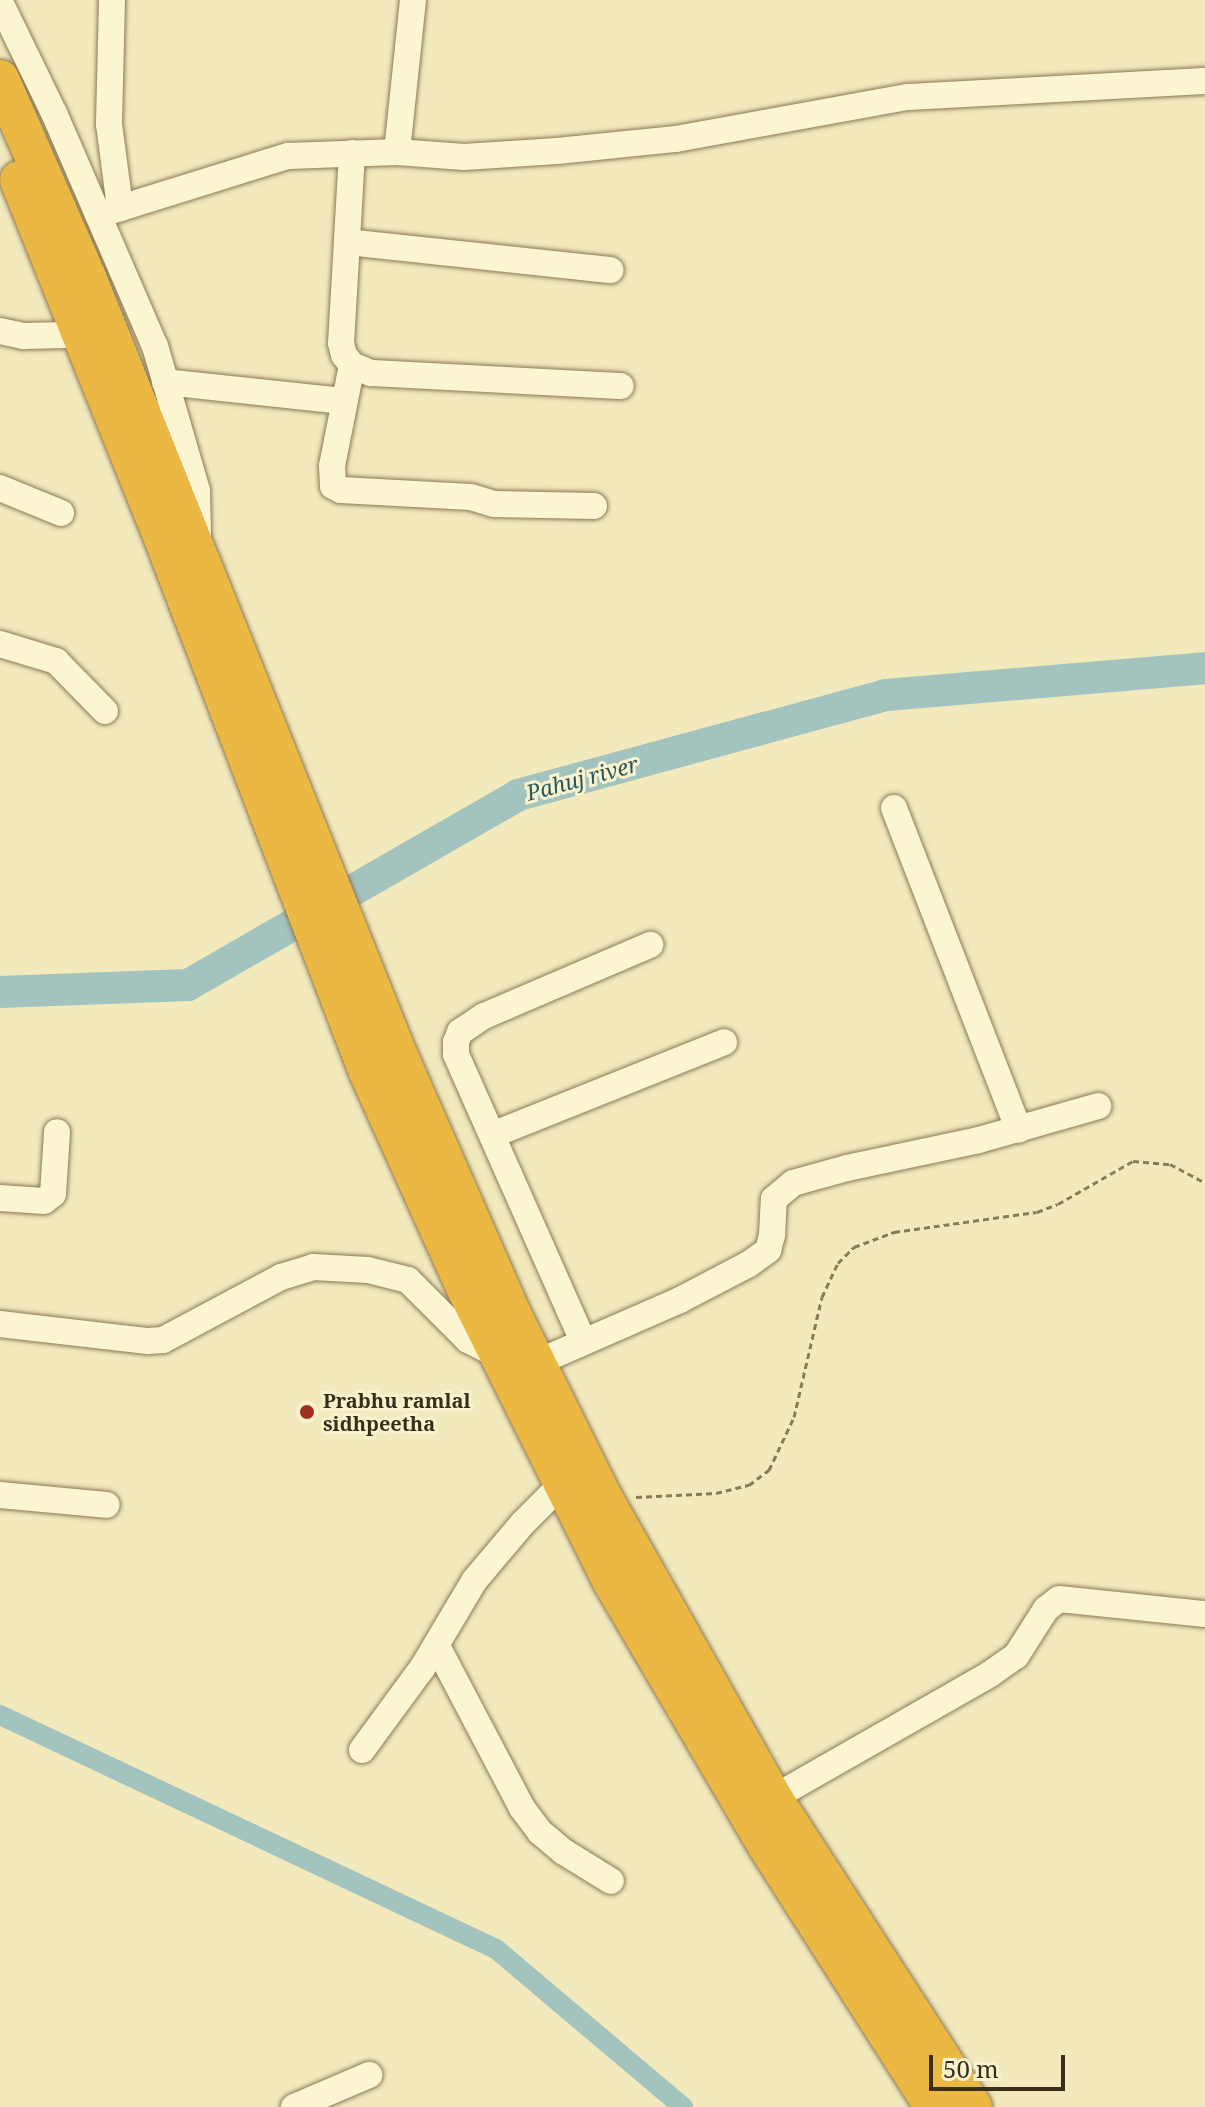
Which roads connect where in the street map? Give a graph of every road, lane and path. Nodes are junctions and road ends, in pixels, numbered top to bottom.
1 (112, 0) edge
2 (413, 0) edge
3 (0, 2) edge
4 (0, 79) edge
5 (1205, 81) edge
6 (0, 133) edge
7 (397, 152) junction
8 (352, 153) junction
9 (0, 172) edge
10 (6, 199) edge
11 (109, 211) junction
12 (347, 242) junction
13 (611, 270) dead end
14 (0, 331) edge
15 (66, 335) junction
16 (352, 365) junction
17 (165, 382) junction
18 (621, 386) dead end
19 (344, 401) junction
20 (154, 480) junction
21 (0, 488) edge
22 (594, 506) dead end
23 (61, 513) dead end
24 (161, 533) junction
25 (198, 551) junction
26 (0, 644) edge
27 (105, 711) dead end
28 (253, 731) junction
29 (894, 808) dead end
30 (650, 945) dead end
31 (724, 1042) dead end
32 (383, 1063) junction
33 (1098, 1106) dead end
34 (1019, 1130) junction
35 (57, 1132) dead end
36 (492, 1135) junction
37 (1205, 1183) edge
38 (0, 1198) edge
39 (0, 1324) edge
40 (583, 1341) junction
41 (499, 1356) junction
42 (536, 1363) junction
43 (561, 1485) junction
44 (0, 1495) edge
45 (604, 1499) junction
46 (107, 1505) dead end
47 (1205, 1614) edge
48 (437, 1646) junction
49 (362, 1750) dead end
50 (773, 1798) junction
51 (611, 1881) dead end
52 (369, 2075) dead end
53 (294, 2107) edge
54 (934, 2107) edge
55 (973, 2107) edge

1 - 11 street
2 - 7 street
3 - 11 street
4 - 20 highway
5 - 7 street
6 - 20 highway
7 - 8 street
8 - 11 street
8 - 12 street
9 - 10 street
10 - 15 street
11 - 17 street
12 - 13 street
12 - 16 street
14 - 15 street
15 - 24 street
16 - 18 street
16 - 19 street
17 - 19 street
17 - 25 street
19 - 22 street
20 - 24 highway
20 - 25 highway
21 - 23 street
24 - 28 highway
25 - 28 highway
26 - 27 street
28 - 32 highway
29 - 34 street
30 - 36 street
31 - 36 street
32 - 41 highway
32 - 42 highway
33 - 34 street
34 - 40 street
35 - 38 street
36 - 40 street
37 - 45 path
39 - 41 street
40 - 42 street
41 - 43 highway
42 - 45 highway
43 - 48 street
43 - 54 highway
44 - 46 street
45 - 50 highway
47 - 50 street
48 - 49 street
48 - 51 street
50 - 55 highway
52 - 53 street

